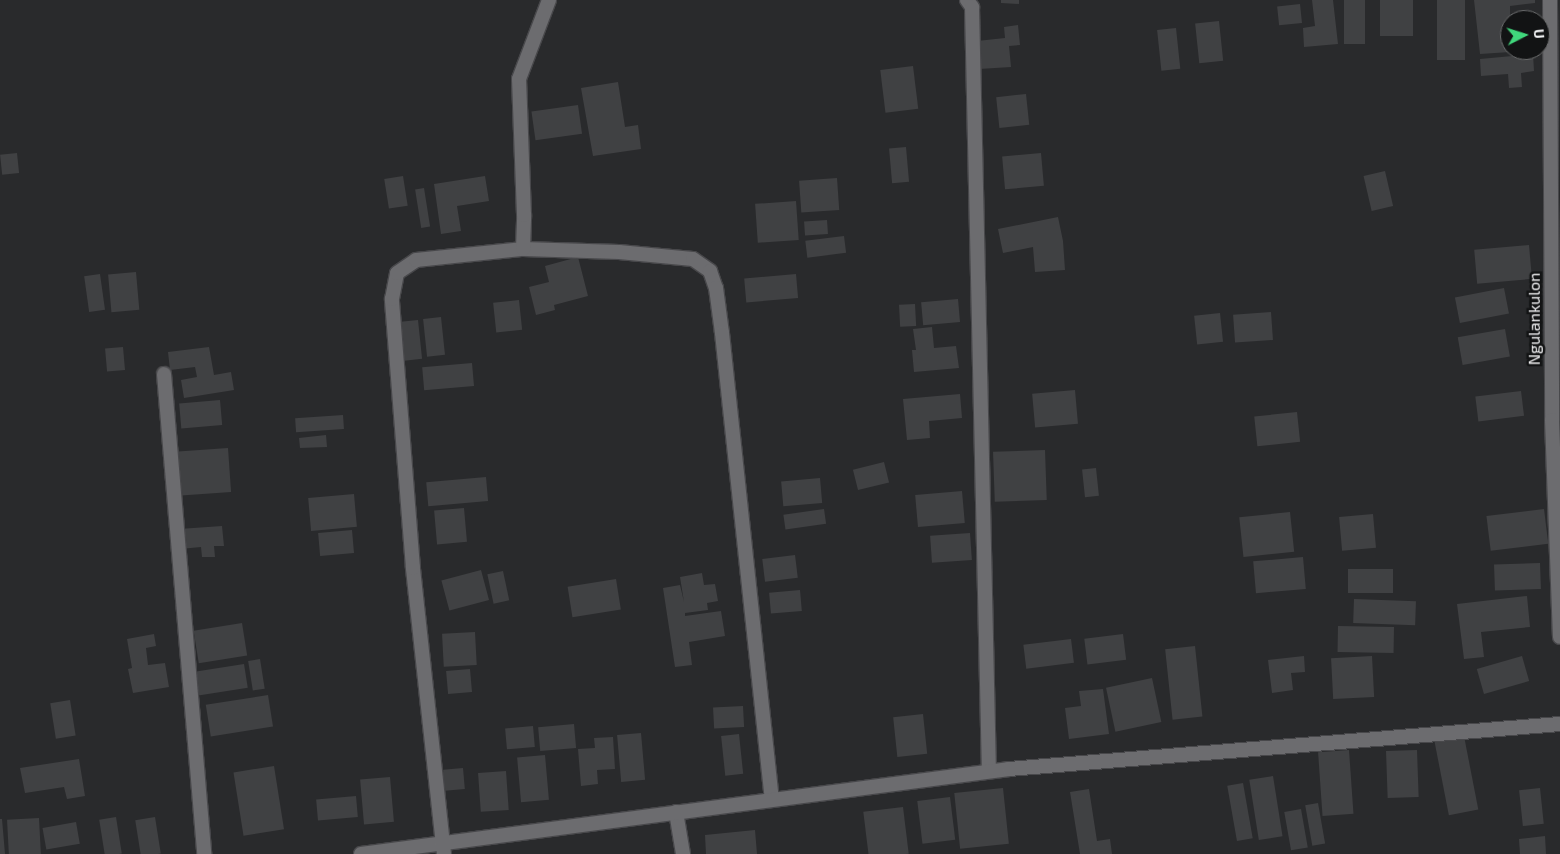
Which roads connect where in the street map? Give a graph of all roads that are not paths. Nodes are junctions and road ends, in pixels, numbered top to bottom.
1 (549, 0) edge
2 (967, 0) edge
3 (1550, 0) edge
4 (1555, 75) edge
5 (523, 249) junction
6 (164, 374) dead end
7 (1556, 420) edge
8 (1560, 637) edge
9 (1560, 724) edge
10 (989, 771) junction
11 (772, 799) junction
12 (676, 812) junction
13 (443, 849) edge
14 (204, 854) edge
15 (361, 854) edge
16 (682, 854) edge

1 - 5 street
2 - 10 street
3 - 4 street, Ngulankulon
4 - 7 street, Ngulankulon
5 - 11 street
5 - 13 street
6 - 14 street
7 - 8 street, Ngulankulon
9 - 10 street
10 - 11 street
11 - 12 street
12 - 13 street
12 - 16 street
13 - 15 street

